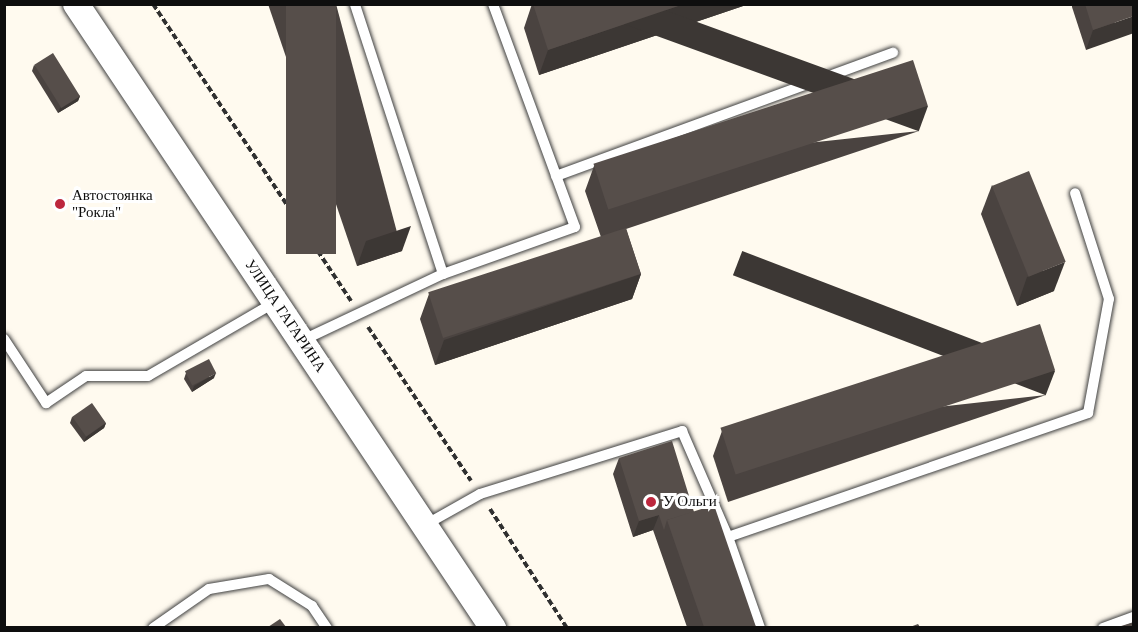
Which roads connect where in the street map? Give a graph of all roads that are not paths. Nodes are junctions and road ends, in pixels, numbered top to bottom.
1 (76, 4) edge
2 (356, 4) edge
3 (493, 4) edge
4 (893, 53) dead end
5 (556, 176) junction
6 (1075, 193) dead end
7 (443, 273) junction
8 (275, 302) junction
9 (4, 339) edge
10 (301, 340) junction
11 (425, 525) junction
12 (729, 537) junction
13 (1134, 617) edge
14 (153, 627) edge
15 (327, 627) edge
16 (494, 627) edge
17 (760, 627) edge
18 (1103, 627) edge

1 - 8 street, УЛИЦА ГАГАРИНА
2 - 7 lane
3 - 5 lane
4 - 5 lane
5 - 7 lane
6 - 12 lane
7 - 10 lane
8 - 9 lane
8 - 10 street, УЛИЦА ГАГАРИНА
10 - 11 street, УЛИЦА ГАГАРИНА
11 - 12 lane
11 - 16 street, УЛИЦА ГАГАРИНА
12 - 17 lane
13 - 18 lane
14 - 15 lane

